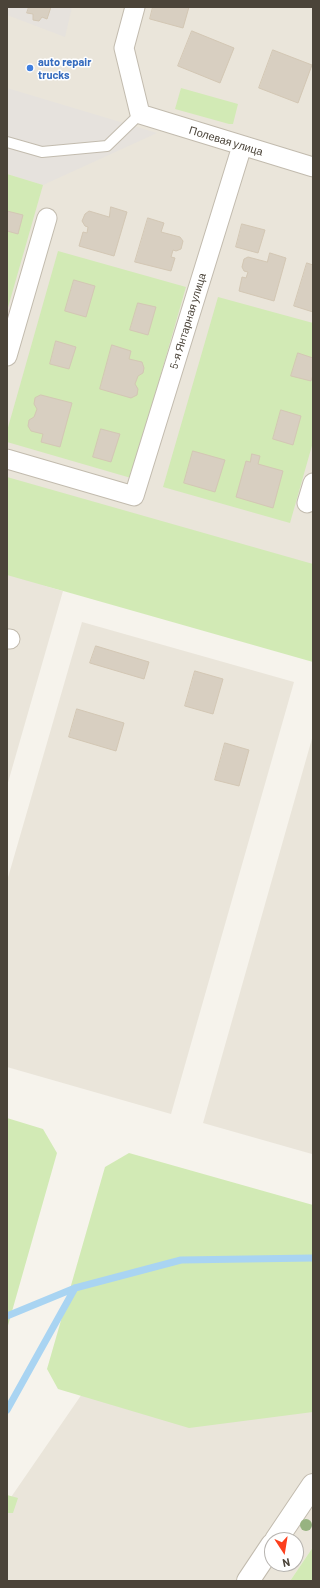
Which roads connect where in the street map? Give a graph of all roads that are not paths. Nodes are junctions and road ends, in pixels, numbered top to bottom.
1 (135, 7) edge
2 (140, 114) junction
3 (7, 142) edge
4 (242, 146) junction
5 (313, 168) edge
6 (47, 218) dead end
7 (7, 356) edge
8 (7, 459) edge
9 (313, 483) edge
10 (307, 503) dead end
11 (313, 1485) edge
12 (281, 1532) edge
13 (264, 1557) edge
14 (248, 1581) edge

1 - 2 street
2 - 3 lane
2 - 4 street, Полевая улица
4 - 5 street, Полевая улица
4 - 8 street, 5-я Янтарная улица
6 - 7 street
9 - 10 street
11 - 12 street
13 - 14 street

